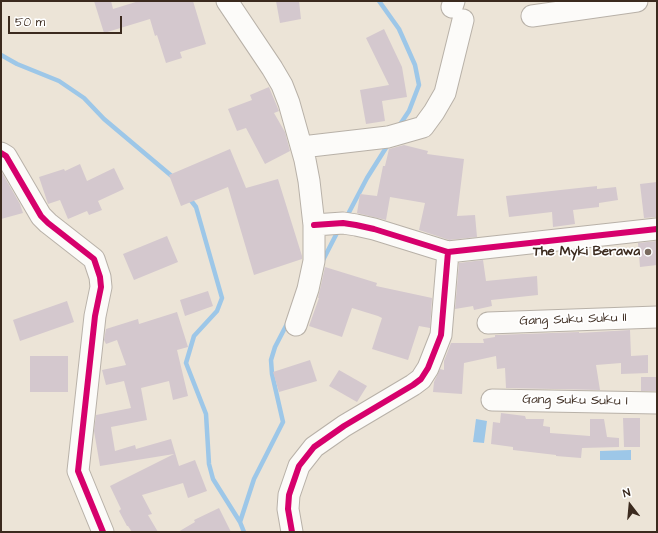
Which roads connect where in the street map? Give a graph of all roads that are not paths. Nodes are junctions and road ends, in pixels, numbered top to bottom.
1 (227, 1) edge
2 (637, 1) edge
3 (456, 9) edge
4 (532, 16) dead end
5 (302, 147) junction
6 (1, 153) edge
7 (314, 225) junction
8 (657, 229) edge
9 (448, 252) junction
10 (657, 317) edge
11 (488, 323) dead end
12 (296, 325) dead end
13 (492, 400) dead end
14 (657, 403) edge
15 (102, 532) edge
16 (292, 532) edge

1 - 5 street
2 - 4 street
3 - 5 street
5 - 7 street
6 - 15 street
7 - 9 street
7 - 12 street
8 - 9 street
9 - 16 street
10 - 11 street, Gang Suku Suku II
13 - 14 street, Gang Suku Suku I

